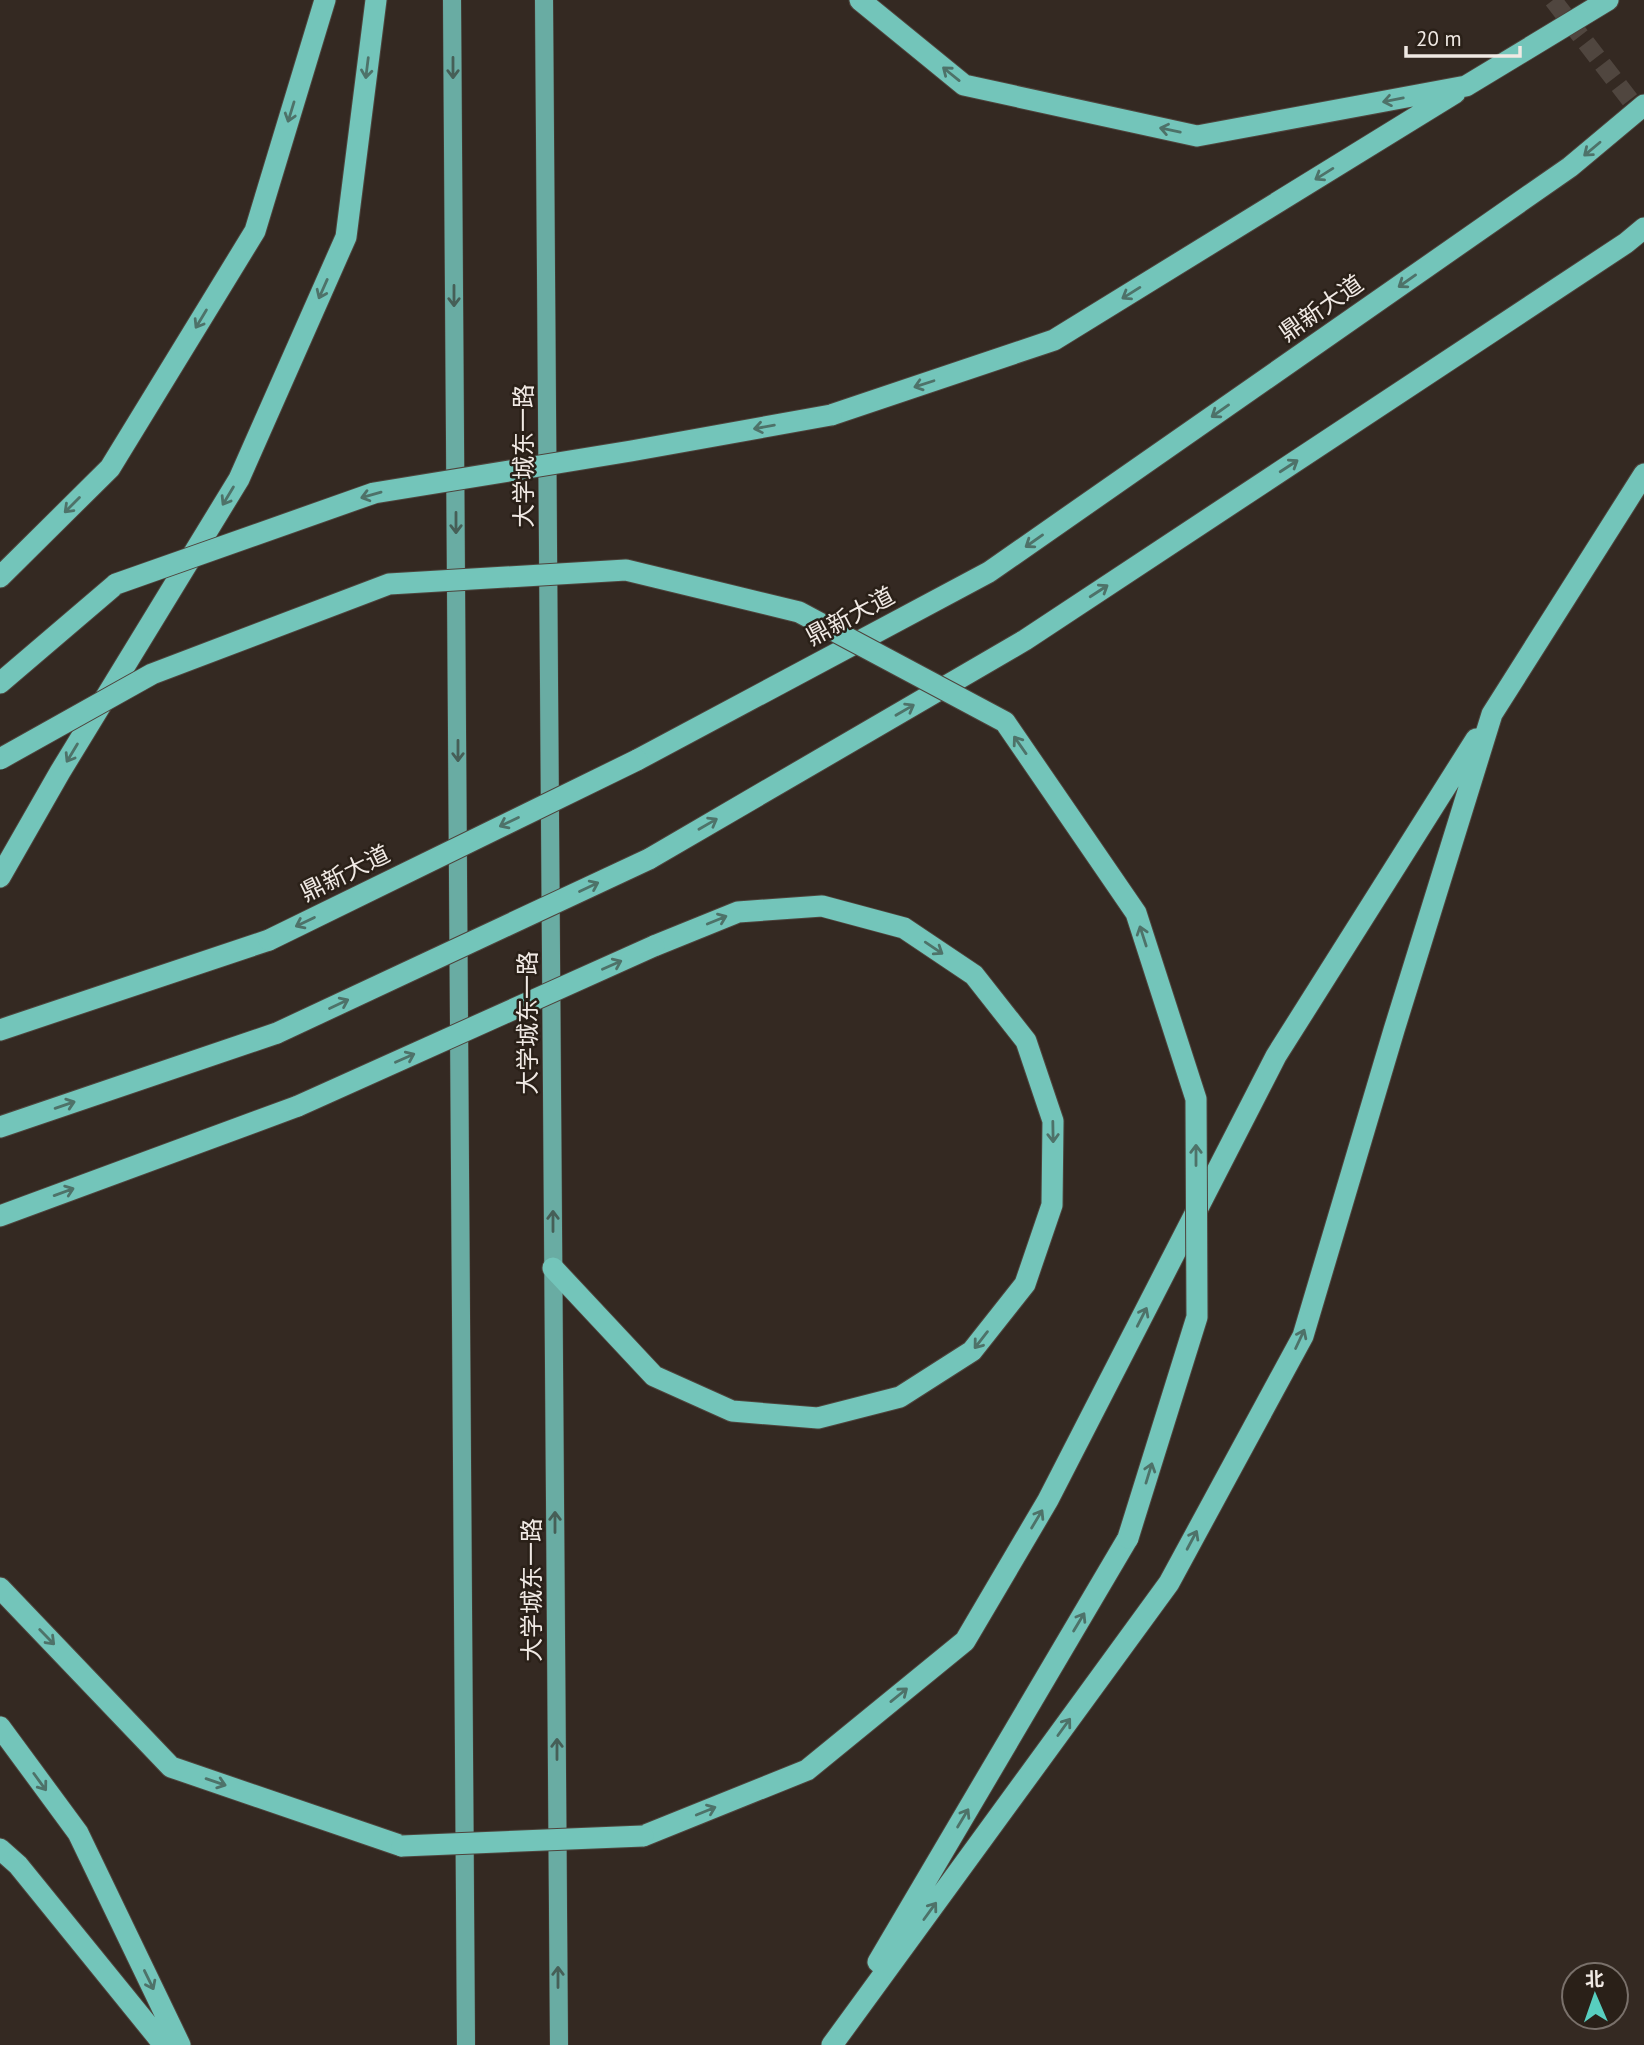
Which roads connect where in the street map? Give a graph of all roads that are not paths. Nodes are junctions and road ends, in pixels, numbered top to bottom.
1 (325, 0) edge
2 (376, 0) edge
3 (452, 0) edge
4 (544, 0) edge
5 (860, 0) edge
6 (1608, 0) edge
7 (1465, 86) junction
8 (1644, 105) edge
9 (1644, 228) edge
10 (1644, 474) edge
11 (0, 577) edge
12 (0, 683) edge
13 (1492, 714) junction
14 (0, 759) edge
15 (0, 877) edge
16 (0, 1030) edge
17 (0, 1128) edge
18 (0, 1216) edge
19 (553, 1268) junction
20 (0, 1588) edge
21 (0, 1727) edge
22 (0, 1849) edge
23 (164, 2045) edge
24 (180, 2045) edge
25 (466, 2045) edge
26 (559, 2045) edge
27 (830, 2045) edge

1 -> 11 highway
2 -> 15 highway
3 -> 25 main road
19 -> 4 main road, 大学城东一路
7 -> 5 highway
6 - 7 highway
7 -> 12 highway, bridge
8 -> 16 highway, 鼎新大道, bridge
17 -> 9 highway, bridge
10 - 13 highway
20 -> 13 highway, bridge
27 -> 13 highway
27 -> 14 highway, bridge
18 -> 19 highway, bridge
26 -> 19 main road, 大学城东一路
21 -> 24 highway
22 - 23 highway

